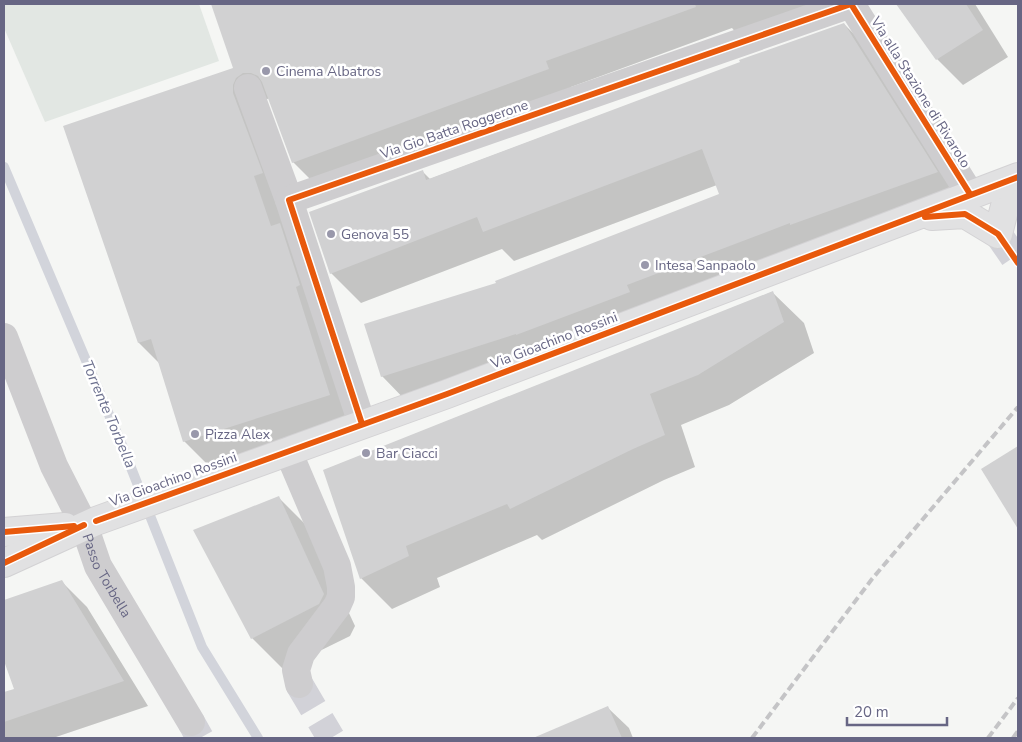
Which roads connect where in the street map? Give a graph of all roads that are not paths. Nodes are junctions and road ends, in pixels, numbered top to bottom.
1 (850, 4) edge
2 (248, 88) dead end
3 (1018, 177) edge
4 (1018, 189) edge
5 (970, 194) junction
6 (288, 200) junction
7 (913, 218) junction
8 (4, 337) edge
9 (362, 424) junction
10 (288, 451) junction
11 (90, 523) junction
12 (4, 532) edge
13 (4, 562) edge
14 (299, 684) tunnel mouth
15 (191, 722) tunnel mouth

1 - 5 street, Via alla Stazione di Rivarolo
1 - 6 street, Via Gio Batta Roggerone
2 - 6 street
3 - 5 main road, Via Gioachino Rossini
4 - 7 main road
5 - 7 main road, Via Gioachino Rossini
6 - 9 street
7 - 9 main road, Via Gioachino Rossini
8 - 11 street, Passo Torbella
9 - 10 main road, Via Gioachino Rossini
10 - 11 main road, Via Gioachino Rossini
10 - 14 street
11 - 12 main road
11 - 13 main road
11 - 15 street, Passo Torbella

